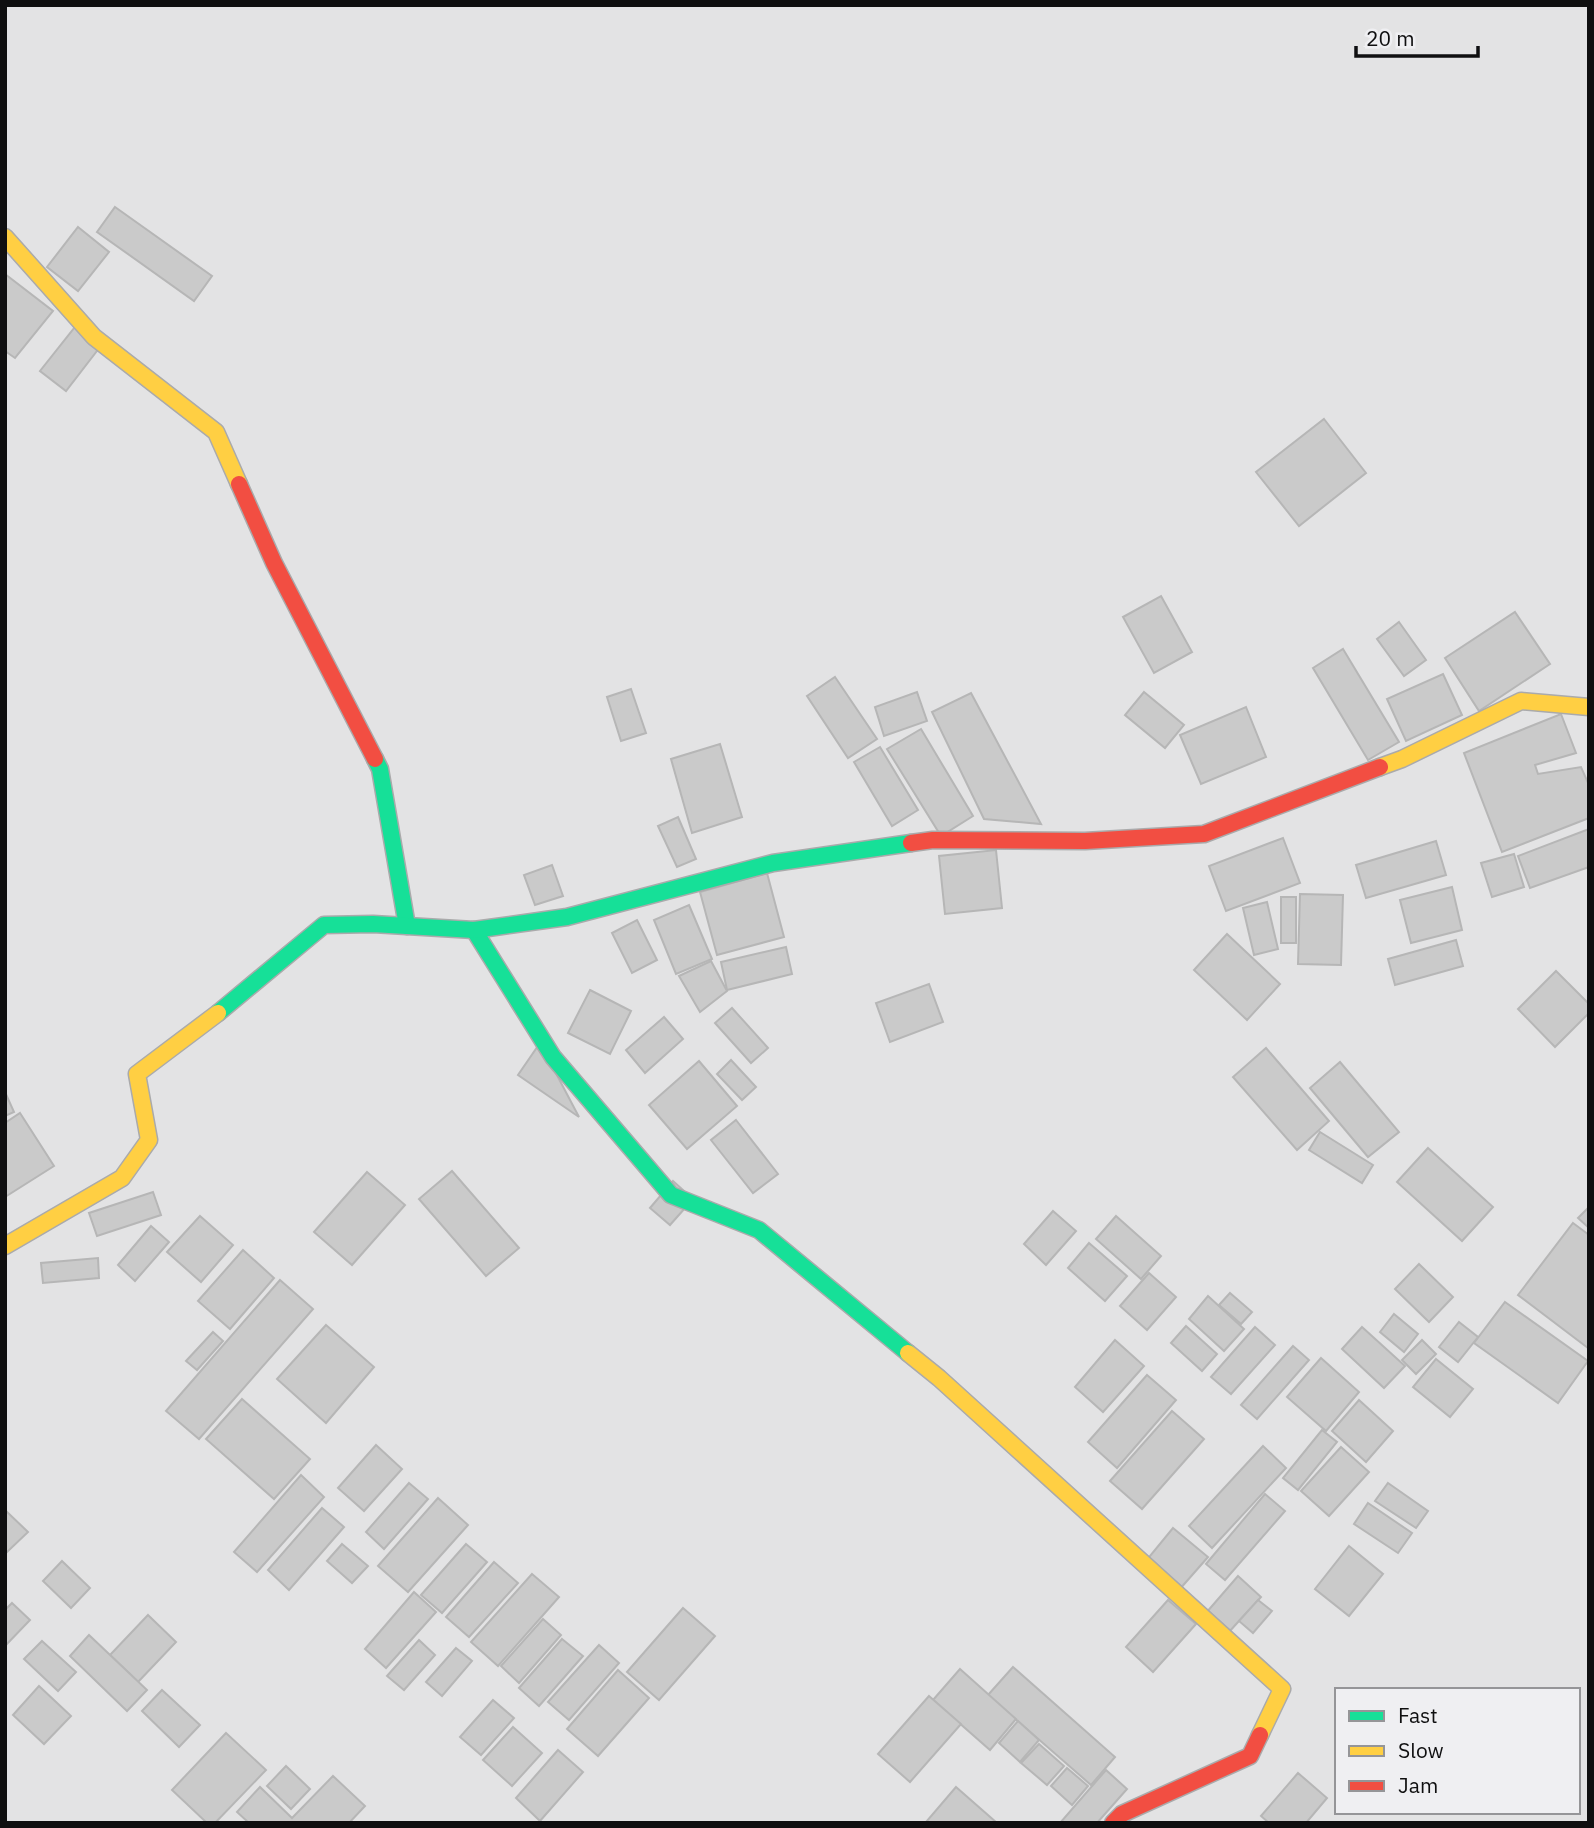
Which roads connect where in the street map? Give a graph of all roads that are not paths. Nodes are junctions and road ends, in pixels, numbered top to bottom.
1 (5, 237) edge
2 (1589, 707) edge
3 (408, 926) junction
4 (474, 930) junction
5 (5, 1246) edge
6 (1113, 1823) edge

1 - 3 street
2 - 4 street
3 - 4 street
3 - 5 street
4 - 6 street

